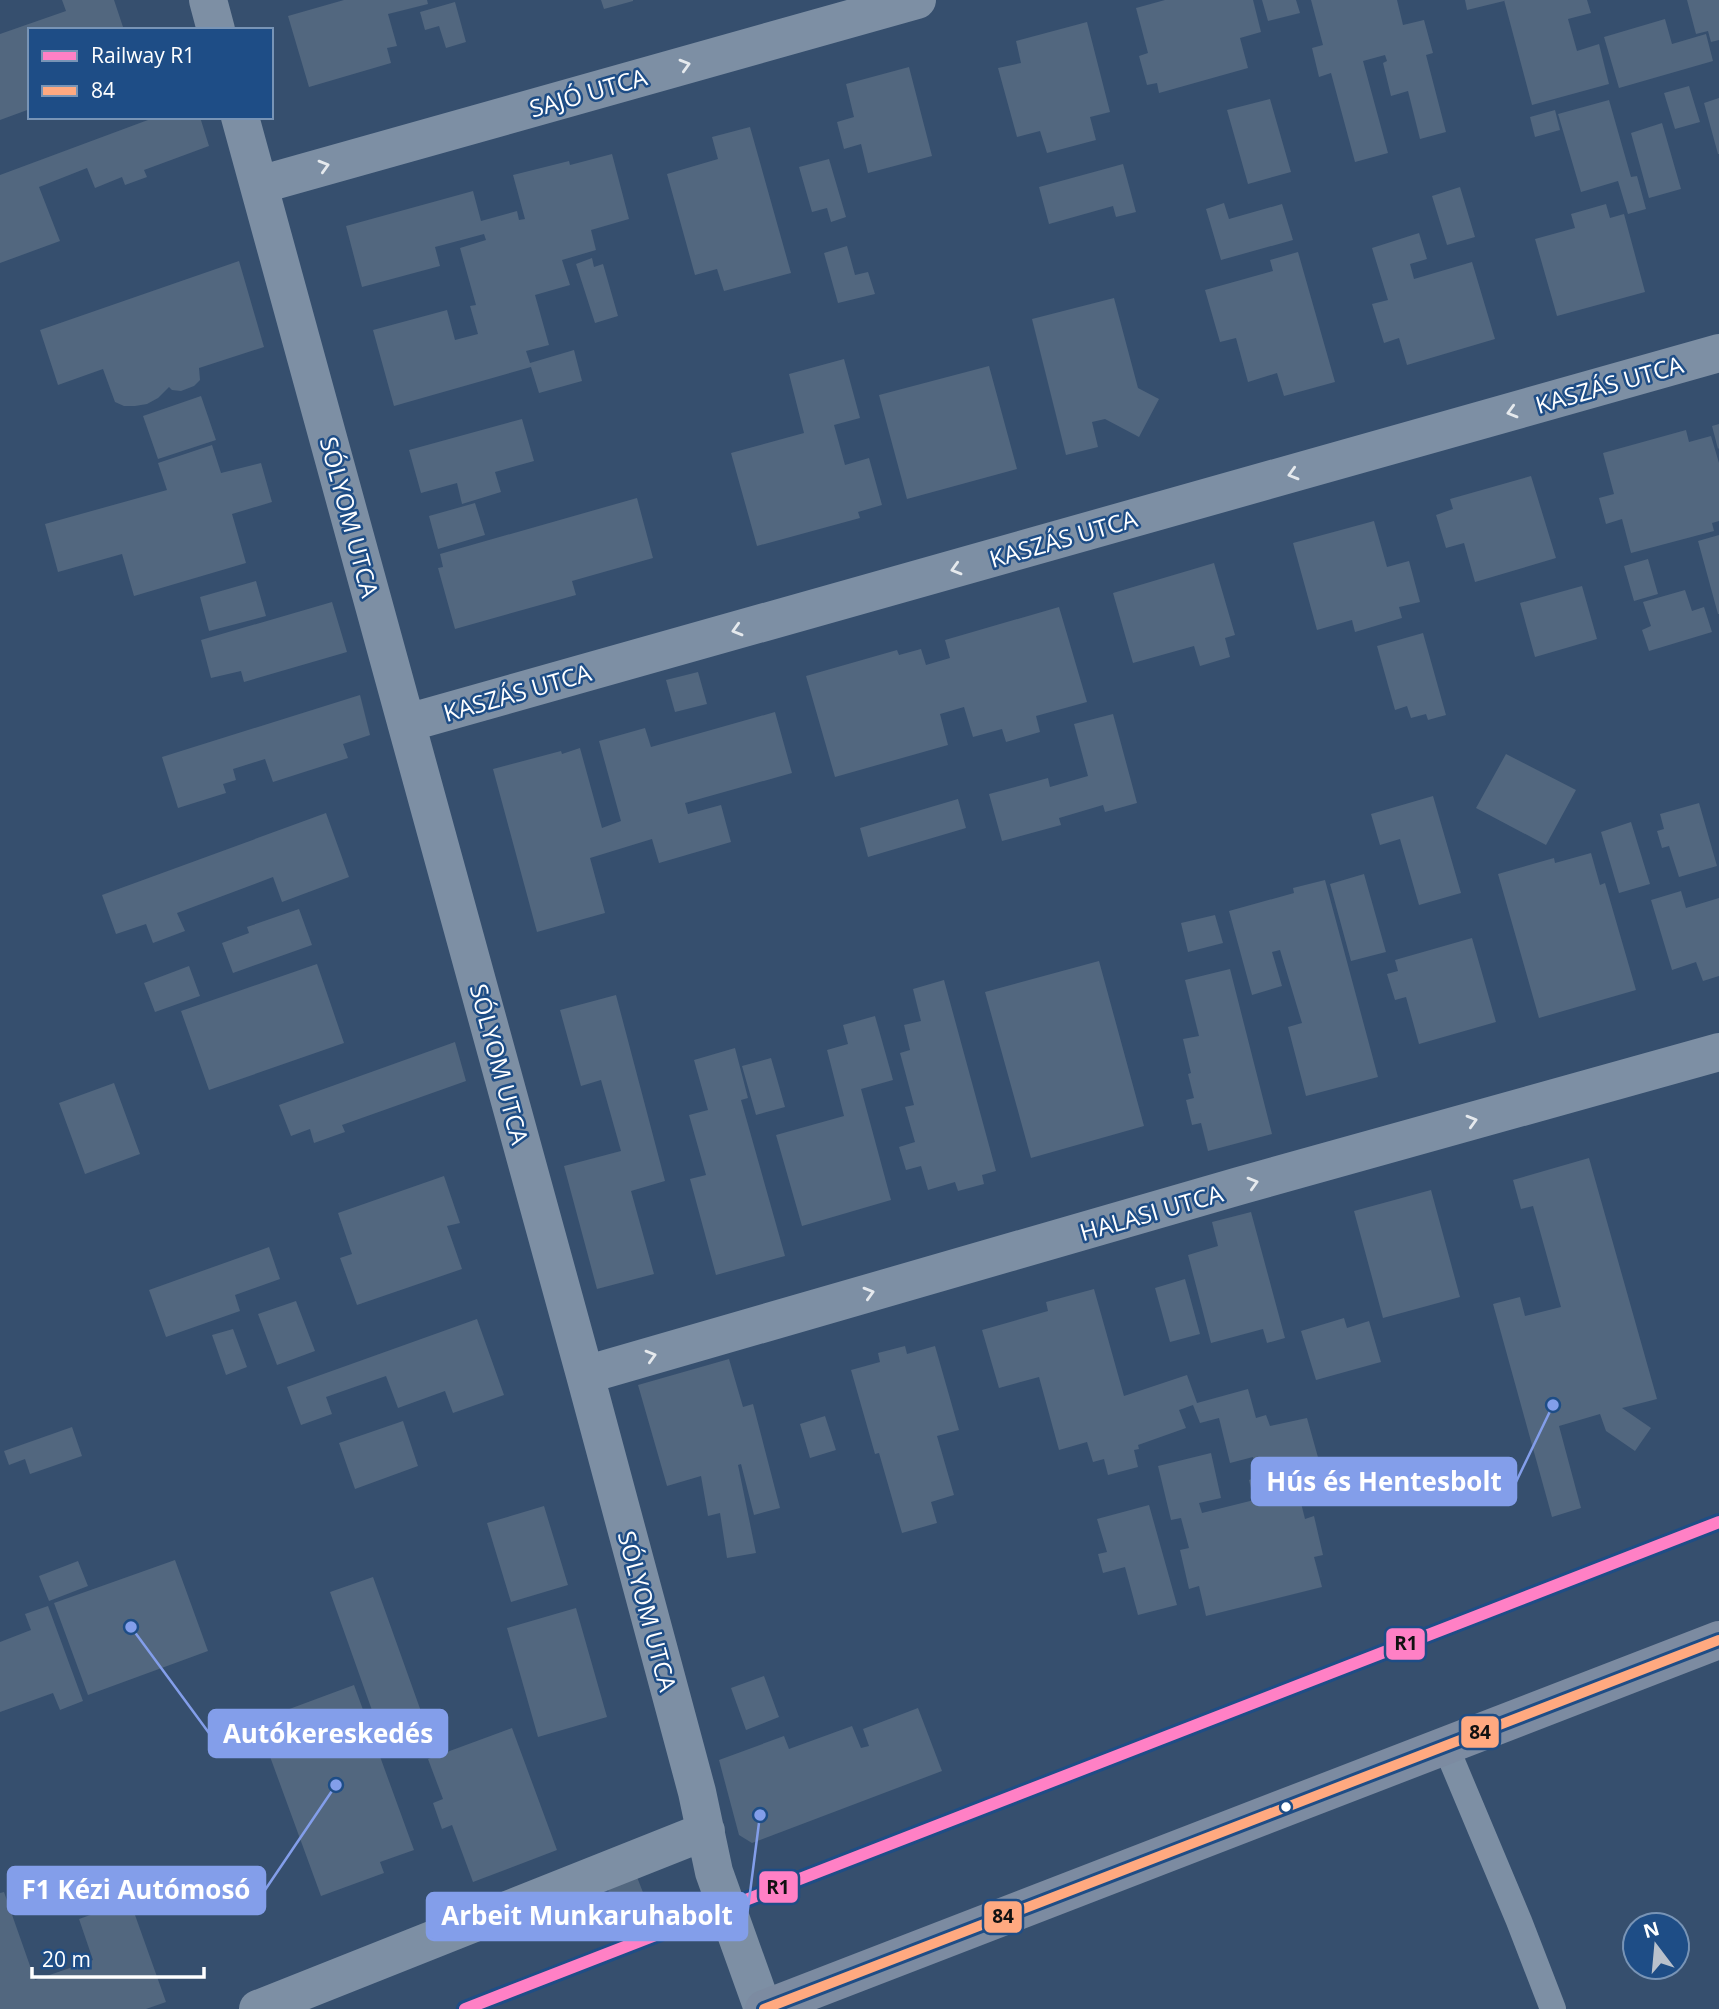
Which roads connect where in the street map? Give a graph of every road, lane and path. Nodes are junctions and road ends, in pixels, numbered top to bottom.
1 (208, 0) edge
2 (917, 0) edge
3 (215, 28) edge
4 (241, 119) edge
5 (258, 185) junction
6 (1719, 353) edge
7 (407, 723) junction
8 (1719, 1052) edge
9 (585, 1375) junction
10 (1719, 1640) edge
11 (1446, 1747) junction
12 (706, 1831) junction
13 (258, 2009) edge
14 (764, 2009) edge
15 (1553, 2009) edge

1 - 3 street
5 -> 2 street, SAJÓ UTCA
4 - 5 street, SÓLYOM UTCA
5 - 7 street, SÓLYOM UTCA
6 -> 7 street, KASZÁS UTCA
7 - 9 street, SÓLYOM UTCA
9 -> 8 street, HALASI UTCA
9 - 12 street, SÓLYOM UTCA
10 - 11 main road
11 - 14 main road
11 - 15 lane
12 - 13 street
12 - 14 street, SÓLYOM UTCA

